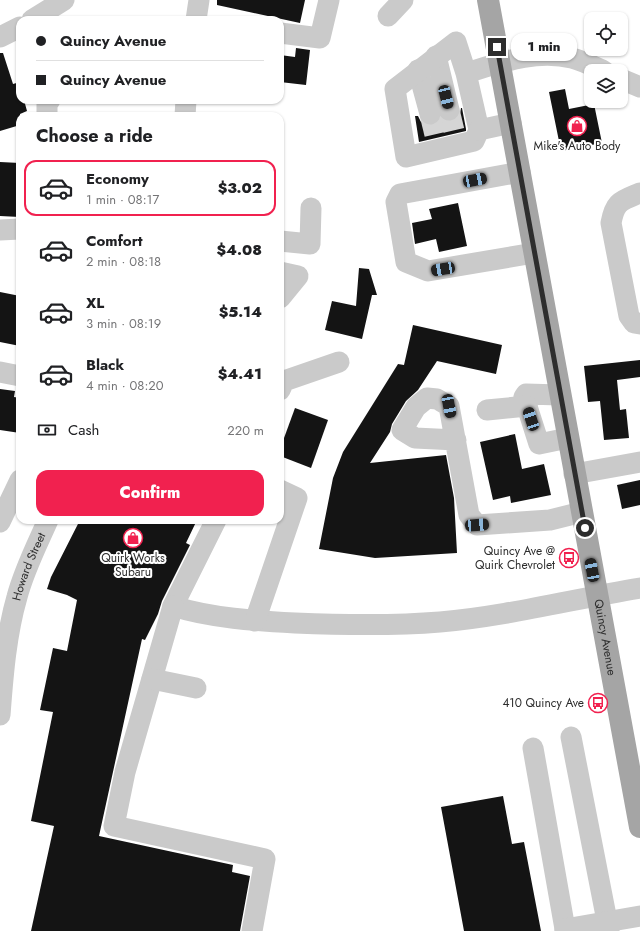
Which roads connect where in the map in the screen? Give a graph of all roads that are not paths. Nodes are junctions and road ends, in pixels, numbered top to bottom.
1 (64, 0) edge
2 (199, 0) edge
3 (329, 0) edge
4 (403, 0) edge
5 (488, 0) edge
6 (38, 16) edge
7 (197, 16) edge
8 (388, 16) dead end
9 (16, 29) edge
10 (284, 34) edge
11 (0, 37) edge
12 (500, 62) junction
13 (427, 64) junction
14 (587, 64) edge
15 (466, 73) junction
16 (628, 82) edge
17 (640, 87) edge
18 (439, 112) tunnel mouth
19 (511, 123) junction
20 (479, 130) junction
21 (520, 172) junction
22 (640, 193) edge
23 (311, 208) dead end
24 (16, 229) edge
25 (0, 230) edge
26 (284, 241) edge
27 (534, 253) junction
28 (284, 273) edge
29 (284, 293) edge
30 (640, 324) edge
31 (339, 362) dead end
32 (0, 372) edge
33 (16, 375) edge
34 (284, 381) edge
35 (560, 395) junction
36 (527, 406) junction
37 (487, 410) dead end
38 (568, 438) junction
39 (456, 440) dead end
40 (640, 462) edge
41 (574, 474) junction
42 (16, 488) edge
43 (284, 492) edge
44 (582, 512) junction
45 (0, 522) edge
46 (46, 524) edge
47 (214, 524) edge
48 (640, 588) edge
49 (597, 595) junction
50 (173, 606) junction
51 (255, 620) junction
52 (6, 624) edge
53 (152, 679) junction
54 (196, 688) dead end
55 (0, 701) edge
56 (571, 737) dead end
57 (533, 748) dead end
58 (637, 797) edge
59 (640, 827) edge
60 (640, 916) edge
61 (608, 926) edge
62 (565, 930) edge
63 (252, 931) edge

1 - 6 street
2 - 7 street
3 - 10 street
4 - 8 street
5 - 12 main road, Quincy Avenue
9 - 11 street
12 - 14 street
12 - 15 street
12 - 19 main road, Quincy Avenue
13 - 15 street
13 - 18 street
13 - 20 street
15 - 20 street
16 - 17 street
19 - 20 street
19 - 21 main road, Quincy Avenue
21 - 27 main road, Quincy Avenue
21 - 27 street
22 - 30 street
23 - 26 street
24 - 25 street
27 - 35 main road, Quincy Avenue
28 - 29 street
31 - 34 street
32 - 33 street
35 - 36 street
35 - 38 main road, Quincy Avenue
36 - 37 street
36 - 38 street
38 - 41 main road, Quincy Avenue
39 - 44 street
40 - 41 street
41 - 44 main road, Quincy Avenue
42 - 45 street
43 - 51 street
44 - 49 main road, Quincy Avenue
46 - 52 street, Howard Street
47 - 50 street
48 - 49 street
49 - 51 street
49 - 58 main road, Quincy Avenue
50 - 51 street
50 - 53 street
52 - 55 street, Howard Street
53 - 54 street
53 - 63 street
56 - 61 street
57 - 62 street
58 - 59 main road, Quincy Avenue
60 - 61 street
61 - 62 street

